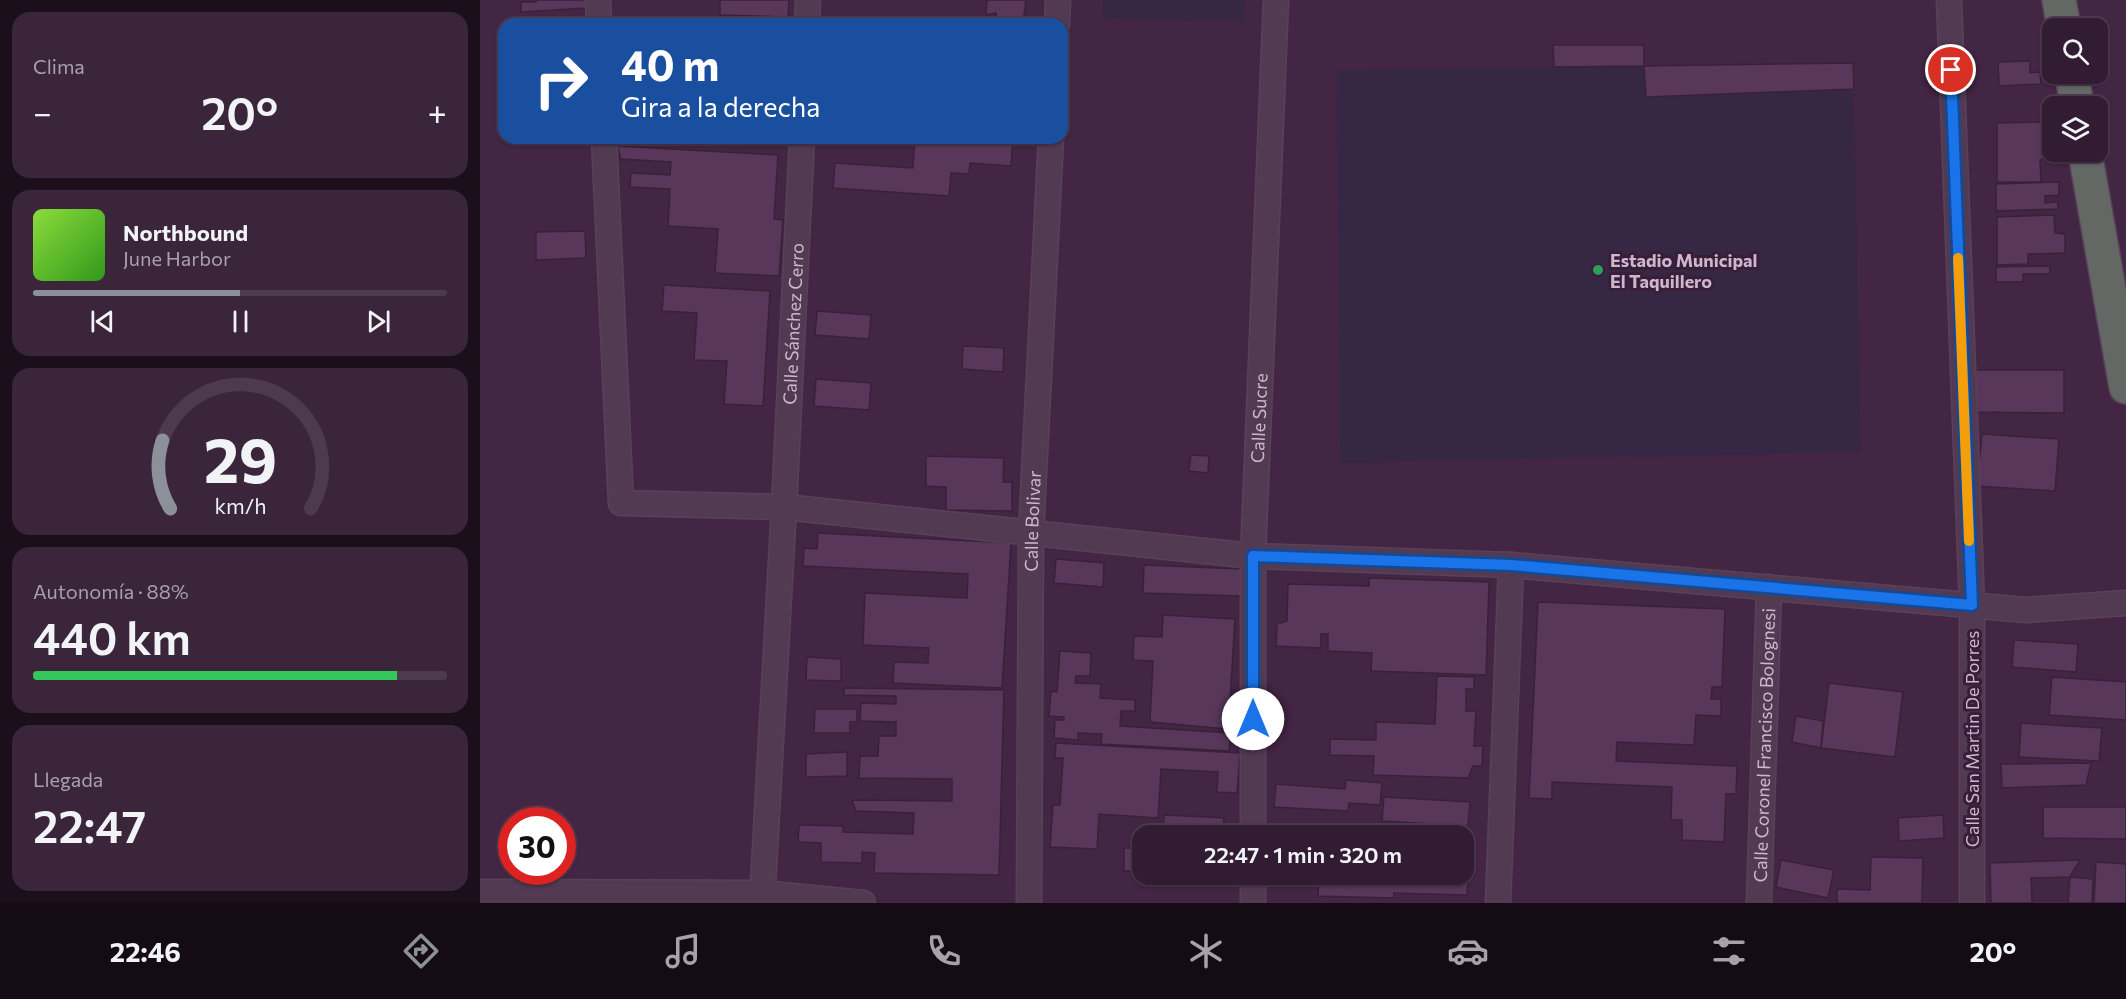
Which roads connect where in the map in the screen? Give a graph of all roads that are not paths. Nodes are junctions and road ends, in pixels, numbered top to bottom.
1 (598, 0) edge
2 (808, 0) edge
3 (1058, 0) edge
4 (1276, 0) edge
5 (1949, 0) edge
6 (2059, 0) edge
7 (599, 18) edge
8 (807, 18) edge
9 (1057, 18) edge
10 (2062, 18) edge
11 (604, 144) edge
12 (802, 144) edge
13 (1051, 144) edge
14 (2087, 162) edge
15 (2126, 387) edge
16 (784, 507) junction
17 (1031, 533) junction
18 (1253, 556) junction
19 (1511, 565) junction
20 (1769, 587) junction
21 (2126, 603) edge
22 (1972, 605) junction
23 (1253, 825) edge
24 (1253, 885) edge
25 (480, 892) edge
26 (762, 898) edge
27 (863, 903) edge
28 (1029, 903) edge
29 (1252, 903) edge
30 (1498, 903) edge
31 (1759, 903) edge
32 (1972, 903) edge

1 - 7 street
2 - 8 street
3 - 9 street
4 - 18 street, Calle Sucre
5 - 22 street, Calle San Martin De Porres
6 - 10 highway
11 - 16 street
12 - 16 street, Calle Sánchez Cerro
13 - 17 street, Calle Bolivar
14 - 15 highway
16 - 17 street
16 - 26 street, Calle Sánchez Cerro
17 - 18 street
17 - 28 street, Calle Bolivar
18 - 19 street
18 - 23 street, Calle Sucre
19 - 20 street
19 - 30 street
20 - 22 street
20 - 31 street, Calle Coronel Francisco Bolognesi
21 - 22 street
22 - 32 street, Calle San Martin De Porres
24 - 29 street
25 - 26 street
26 - 27 street

